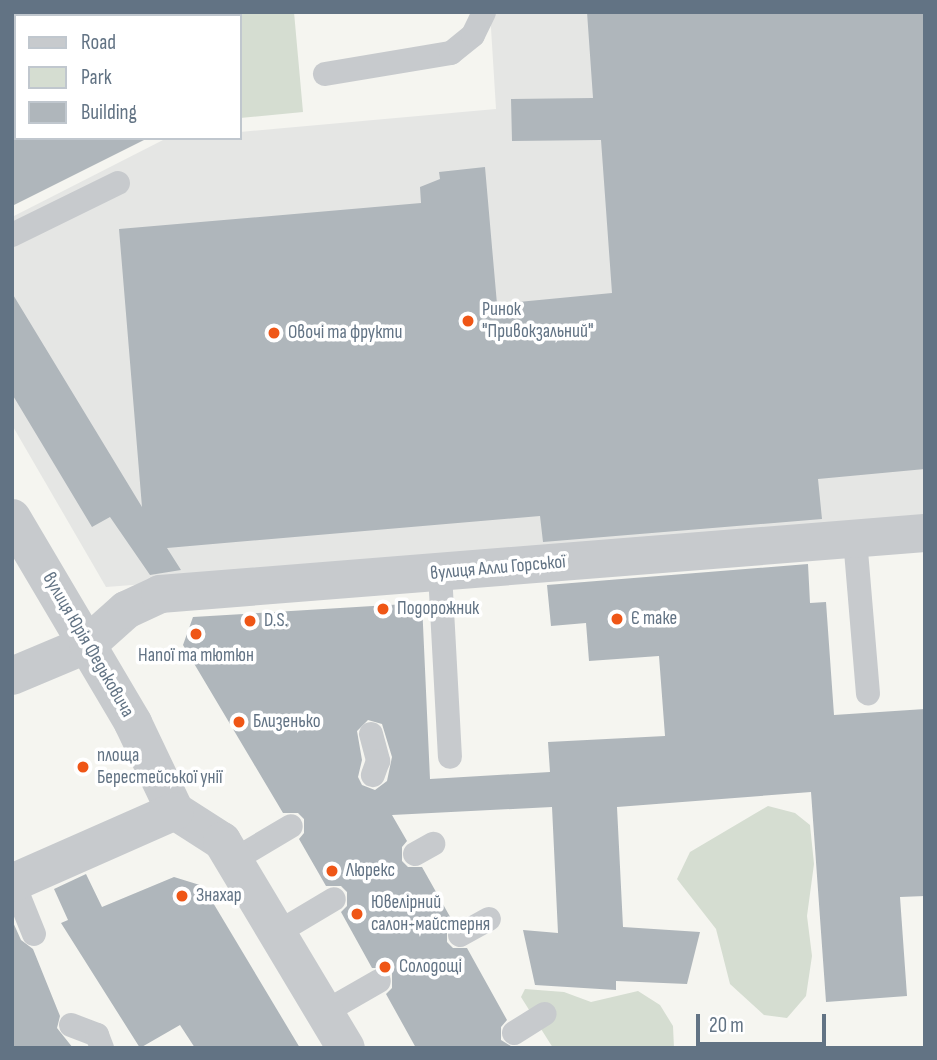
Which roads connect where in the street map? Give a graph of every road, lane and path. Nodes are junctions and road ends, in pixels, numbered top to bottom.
1 (484, 12) edge
2 (325, 75) dead end
3 (118, 183) dead end
4 (12, 235) edge
5 (12, 518) edge
6 (925, 533) edge
7 (855, 539) junction
8 (440, 573) junction
9 (88, 644) junction
10 (12, 676) edge
11 (867, 693) dead end
12 (371, 734) dead end
13 (450, 757) dead end
14 (373, 775) dead end
15 (175, 811) junction
16 (290, 826) dead end
17 (234, 860) junction
18 (13, 882) edge
19 (334, 899) dead end
20 (489, 919) dead end
21 (277, 933) junction
22 (34, 934) dead end
23 (460, 935) dead end
24 (379, 981) dead end
25 (325, 1012) junction
26 (544, 1014) dead end
27 (71, 1025) dead end
28 (514, 1032) dead end
29 (102, 1048) edge
30 (346, 1048) edge

1 - 2 lane
3 - 4 lane
5 - 9 street, вулиця Юрія Федьковича
6 - 7 street, вулиця Алли Горської
7 - 8 street, вулиця Алли Горської
7 - 11 lane
8 - 9 street, вулиця Алли Горської
8 - 13 lane
9 - 10 street
9 - 15 street, вулиця Юрія Федьковича
12 - 14 lane
15 - 17 street
15 - 18 street
16 - 17 lane
17 - 21 street
18 - 22 lane
19 - 21 lane
20 - 23 lane
21 - 25 street
24 - 25 lane
25 - 30 street
26 - 28 lane
27 - 29 lane

